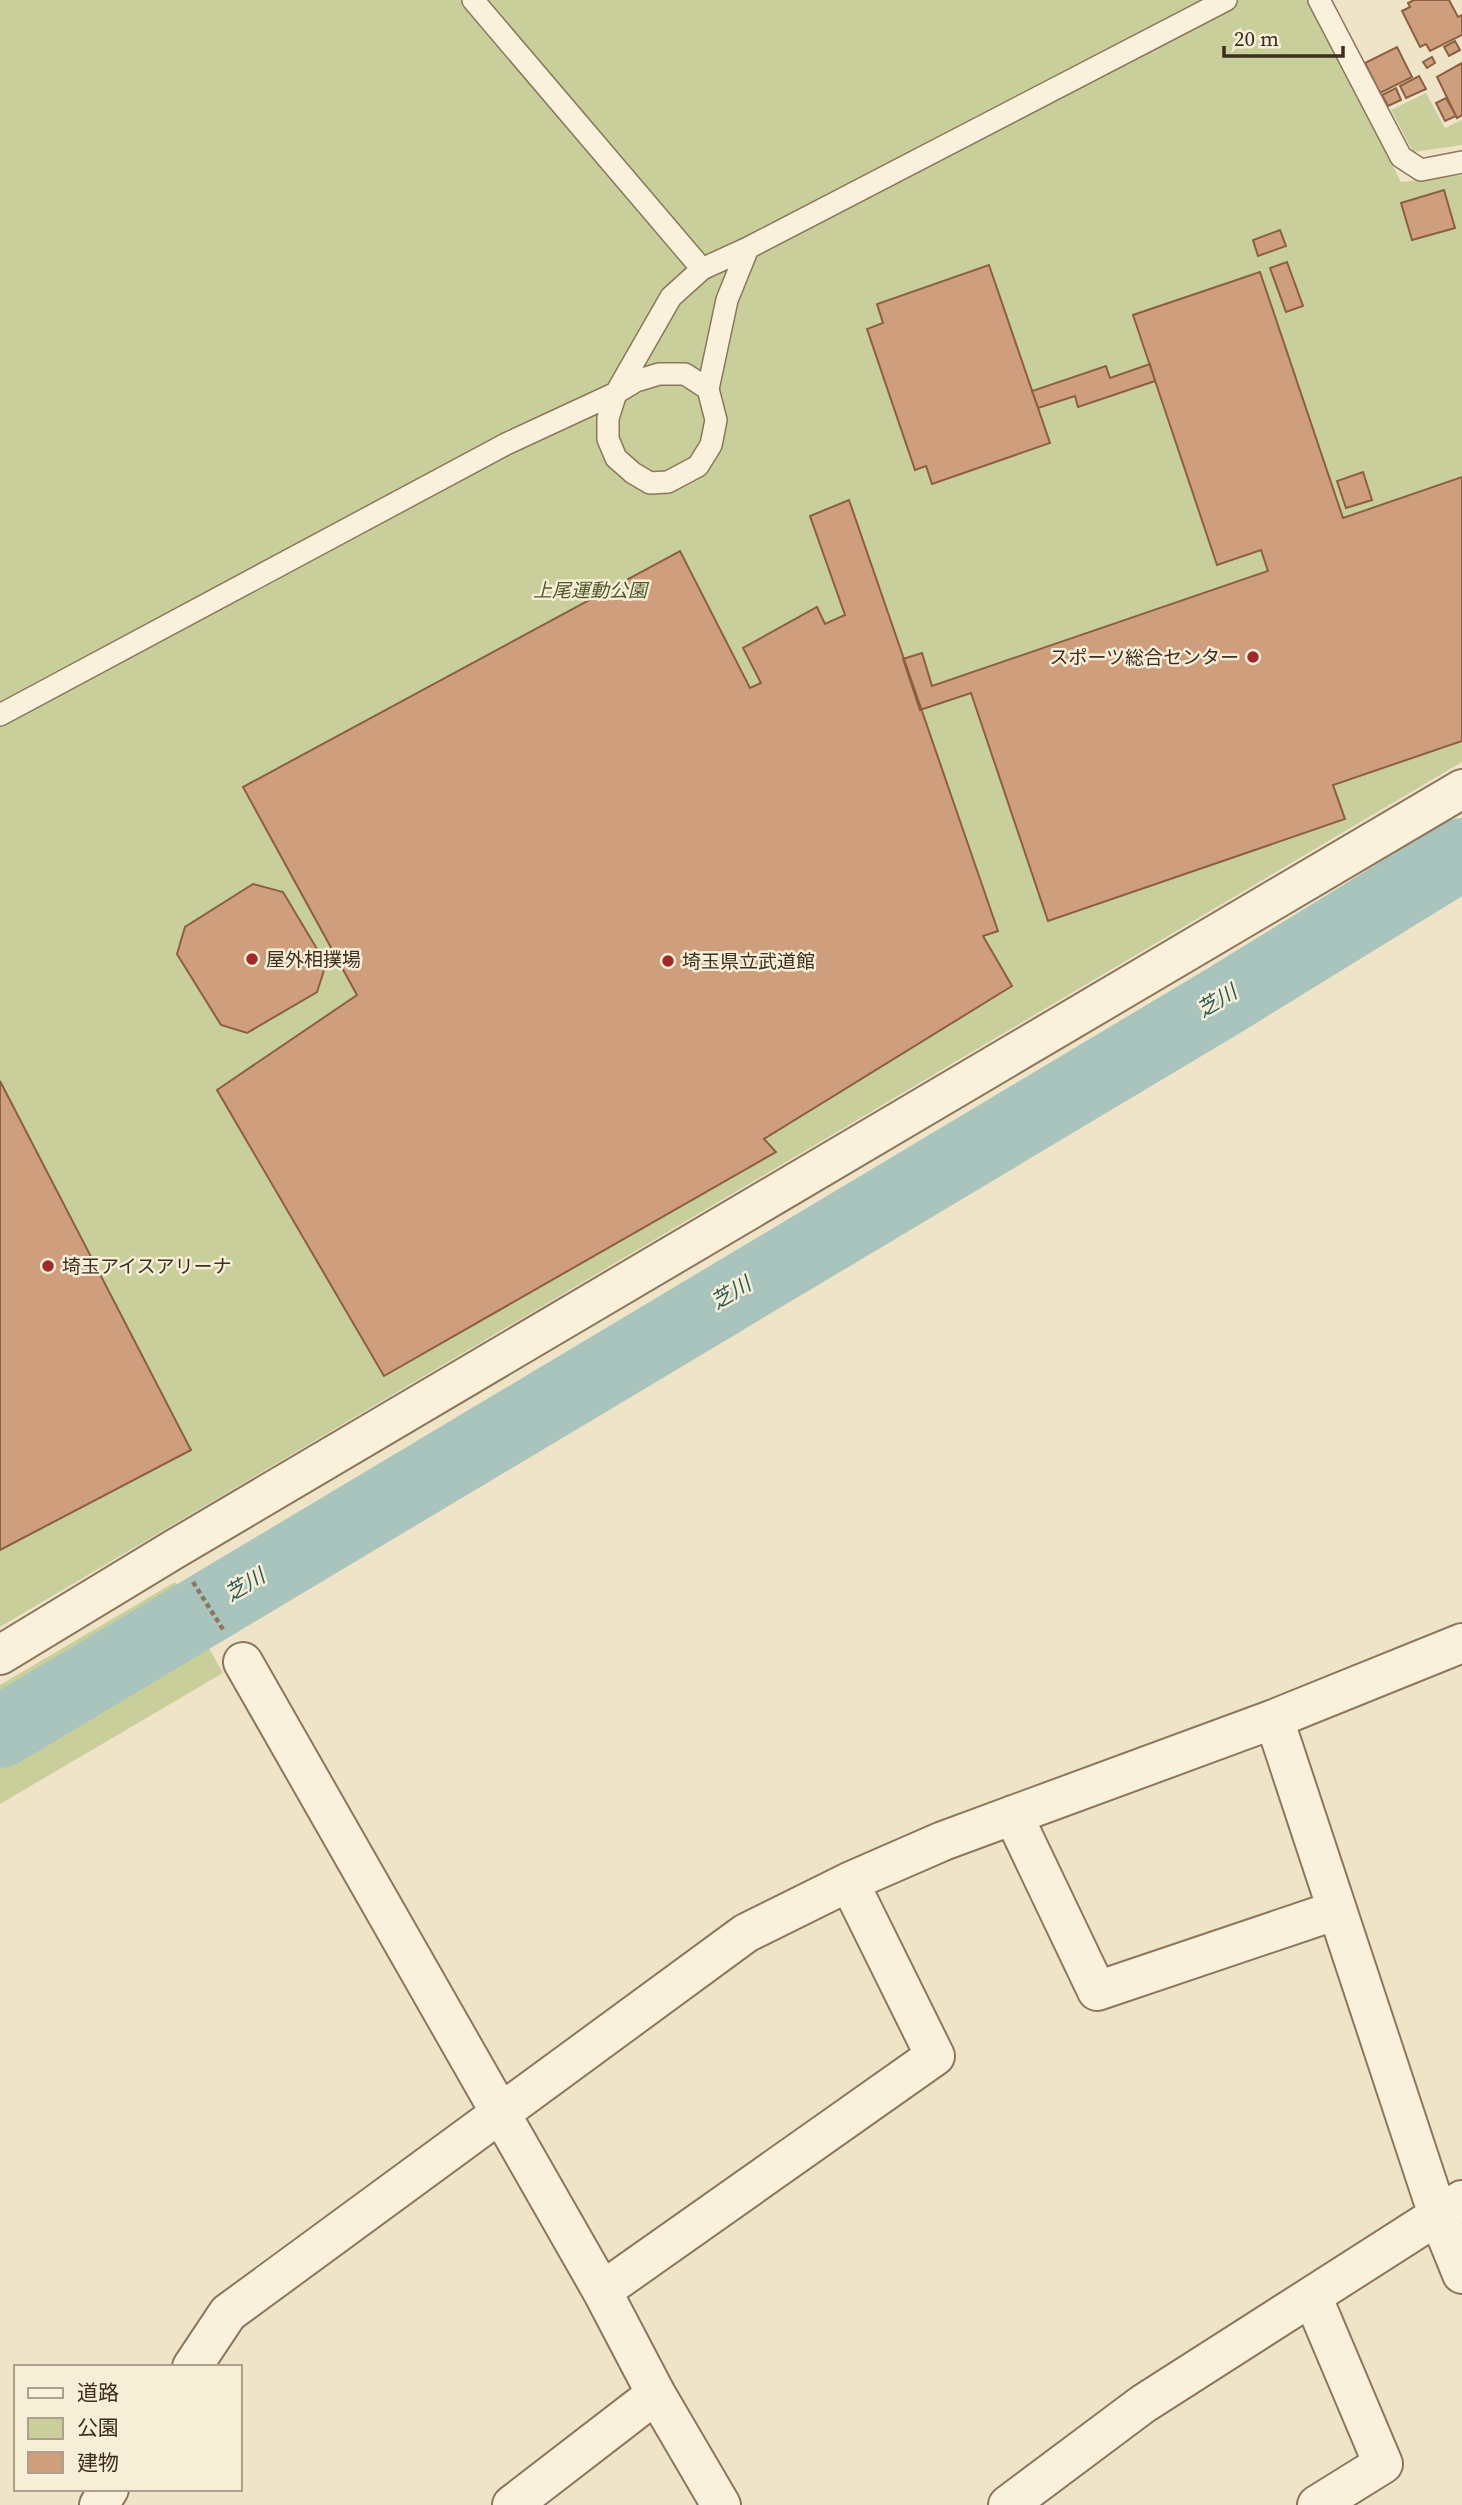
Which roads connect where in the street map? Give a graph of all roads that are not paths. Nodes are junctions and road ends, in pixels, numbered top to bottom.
1 (473, 0) edge
2 (1226, 0) edge
3 (1319, 0) edge
4 (1462, 162) edge
5 (748, 248) junction
6 (702, 269) junction
7 (708, 389) junction
8 (616, 393) junction
9 (0, 715) edge
10 (1462, 789) edge
11 (1462, 1643) edge
12 (0, 1655) edge
13 (243, 1662) road end
14 (1274, 1719) junction
15 (1013, 1815) junction
16 (849, 1882) junction
17 (1337, 1910) junction
18 (499, 2113) junction
19 (1450, 2208) edge
20 (1462, 2274) edge
21 (602, 2291) junction
22 (1312, 2296) junction
23 (193, 2365) edge
24 (656, 2394) junction
25 (512, 2505) edge
26 (720, 2505) edge
27 (1008, 2505) edge
28 (1317, 2505) edge

1 - 6 lane
2 - 5 lane
3 - 4 lane
5 - 6 lane
5 - 7 lane
6 - 8 lane
7 - 8 lane
7 - 8 lane
8 - 9 lane
10 - 12 street
11 - 14 street
13 - 18 street
14 - 15 street
14 - 17 street
15 - 16 street
15 - 17 street
16 - 18 street
16 - 21 street
17 - 19 street
18 - 21 street
18 - 23 street
19 - 20 street
19 - 22 street
21 - 24 street
22 - 27 street
22 - 28 street
24 - 25 street
24 - 26 street

